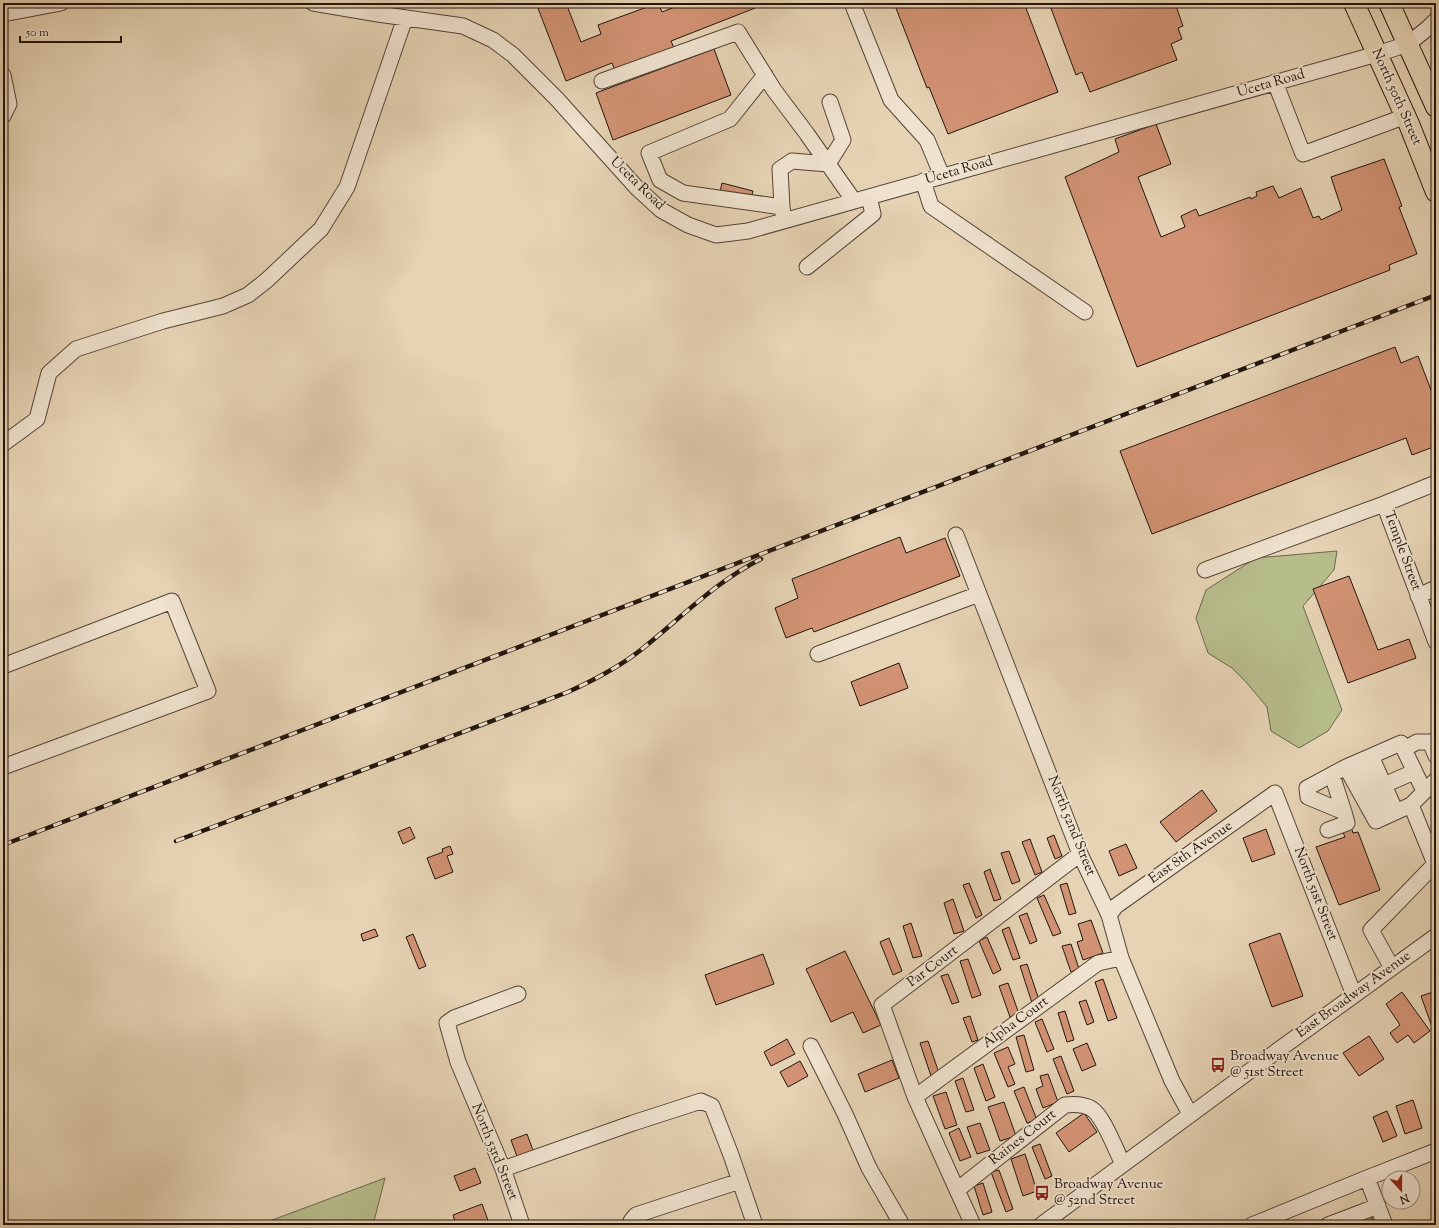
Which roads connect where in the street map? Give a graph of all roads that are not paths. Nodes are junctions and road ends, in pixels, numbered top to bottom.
1 (61, 3) edge
2 (313, 3) edge
3 (852, 3) edge
4 (1354, 3) edge
5 (1389, 3) edge
6 (3, 14) edge
7 (405, 18) junction
8 (1436, 20) edge
9 (1408, 44) junction
10 (1377, 54) junction
11 (3, 75) edge
12 (765, 75) junction
13 (602, 81) dead end
14 (1275, 82) junction
15 (830, 102) dead end
16 (1436, 107) edge
17 (3, 116) edge
18 (1406, 116) junction
19 (828, 164) junction
20 (942, 176) junction
21 (923, 181) junction
22 (1436, 192) edge
23 (869, 197) junction
24 (854, 201) junction
25 (783, 214) junction
26 (807, 267) dead end
27 (1085, 312) dead end
28 (3, 444) edge
29 (1436, 483) edge
30 (1384, 504) junction
31 (956, 535) dead end
32 (1205, 570) dead end
33 (1436, 588) edge
34 (979, 594) junction
35 (1418, 596) junction
36 (1436, 642) edge
37 (818, 654) dead end
38 (3, 666) edge
39 (1404, 749) junction
40 (1436, 756) edge
41 (1359, 762) junction
42 (3, 767) edge
43 (1414, 772) junction
44 (1332, 775) junction
45 (1436, 780) edge
46 (1384, 785) junction
47 (1424, 791) junction
48 (1275, 793) joint
49 (1411, 805) junction
50 (1344, 812) junction
51 (1391, 815) junction
52 (1328, 830) dead end
53 (1080, 854) junction
54 (1109, 915) junction
55 (1436, 936) edge
56 (1121, 958) junction
57 (1392, 968) junction
58 (518, 994) dead end
59 (1354, 995) junction
60 (811, 1046) dead end
61 (914, 1097) junction
62 (1190, 1114) junction
63 (1436, 1151) edge
64 (1123, 1164) junction
65 (503, 1169) junction
66 (1367, 1178) junction
67 (740, 1181) junction
68 (957, 1190) junction
69 (1378, 1206) junction
70 (522, 1225) edge
71 (632, 1225) edge
72 (756, 1225) edge
73 (902, 1225) edge
74 (973, 1225) edge
75 (1041, 1225) edge
76 (1252, 1225) edge
77 (1328, 1225) edge
78 (1385, 1225) edge

1 - 6 street
2 - 7 street, Uceta Road
3 - 20 street
4 - 10 main road, North 50th Street
5 - 9 main road
7 - 25 street, Uceta Road
7 - 28 street
8 - 9 street
9 - 10 street, Uceta Road
9 - 16 main road
10 - 14 street, Uceta Road
10 - 18 main road, North 50th Street
11 - 17 street
12 - 13 street
12 - 19 street
12 - 25 street
14 - 18 street
14 - 20 street, Uceta Road
15 - 19 street
18 - 22 main road, North 50th Street
19 - 24 street
19 - 25 street
20 - 21 street, Uceta Road
21 - 23 street, Uceta Road
21 - 27 street
23 - 24 street, Uceta Road
23 - 26 street
24 - 25 street, Uceta Road
29 - 30 street
30 - 32 street
30 - 35 street, Temple Street
31 - 34 street, North 52nd Street
33 - 35 street
34 - 37 street
34 - 53 street, North 52nd Street
35 - 36 street, Temple Street
38 - 42 street
39 - 40 street
39 - 41 street
39 - 43 street
41 - 44 street
41 - 46 street
41 - 51 street
43 - 46 street
43 - 47 street
44 - 50 street
44 - 50 street
45 - 47 street
46 - 51 street
47 - 49 street
48 - 54 street, East 8th Avenue
48 - 59 street, North 51st Street
49 - 51 street
49 - 57 street
50 - 52 street
53 - 54 street, North 52nd Street
53 - 61 street, Par Court
54 - 56 street, North 52nd Street
55 - 57 street, East Broadway Avenue
56 - 61 street, Alpha Court
56 - 62 street, North 52nd Street
57 - 59 street, East Broadway Avenue
58 - 65 street, North 53rd Street
59 - 62 street, East Broadway Avenue
60 - 73 street
61 - 68 street, Par Court
62 - 64 street, East Broadway Avenue
63 - 66 street
64 - 68 street, Raines Court
64 - 75 street, East Broadway Avenue
65 - 67 street
65 - 70 street, North 53rd Street
66 - 69 street
66 - 76 street
67 - 71 street
67 - 72 street
68 - 74 street
69 - 77 street
69 - 78 street

